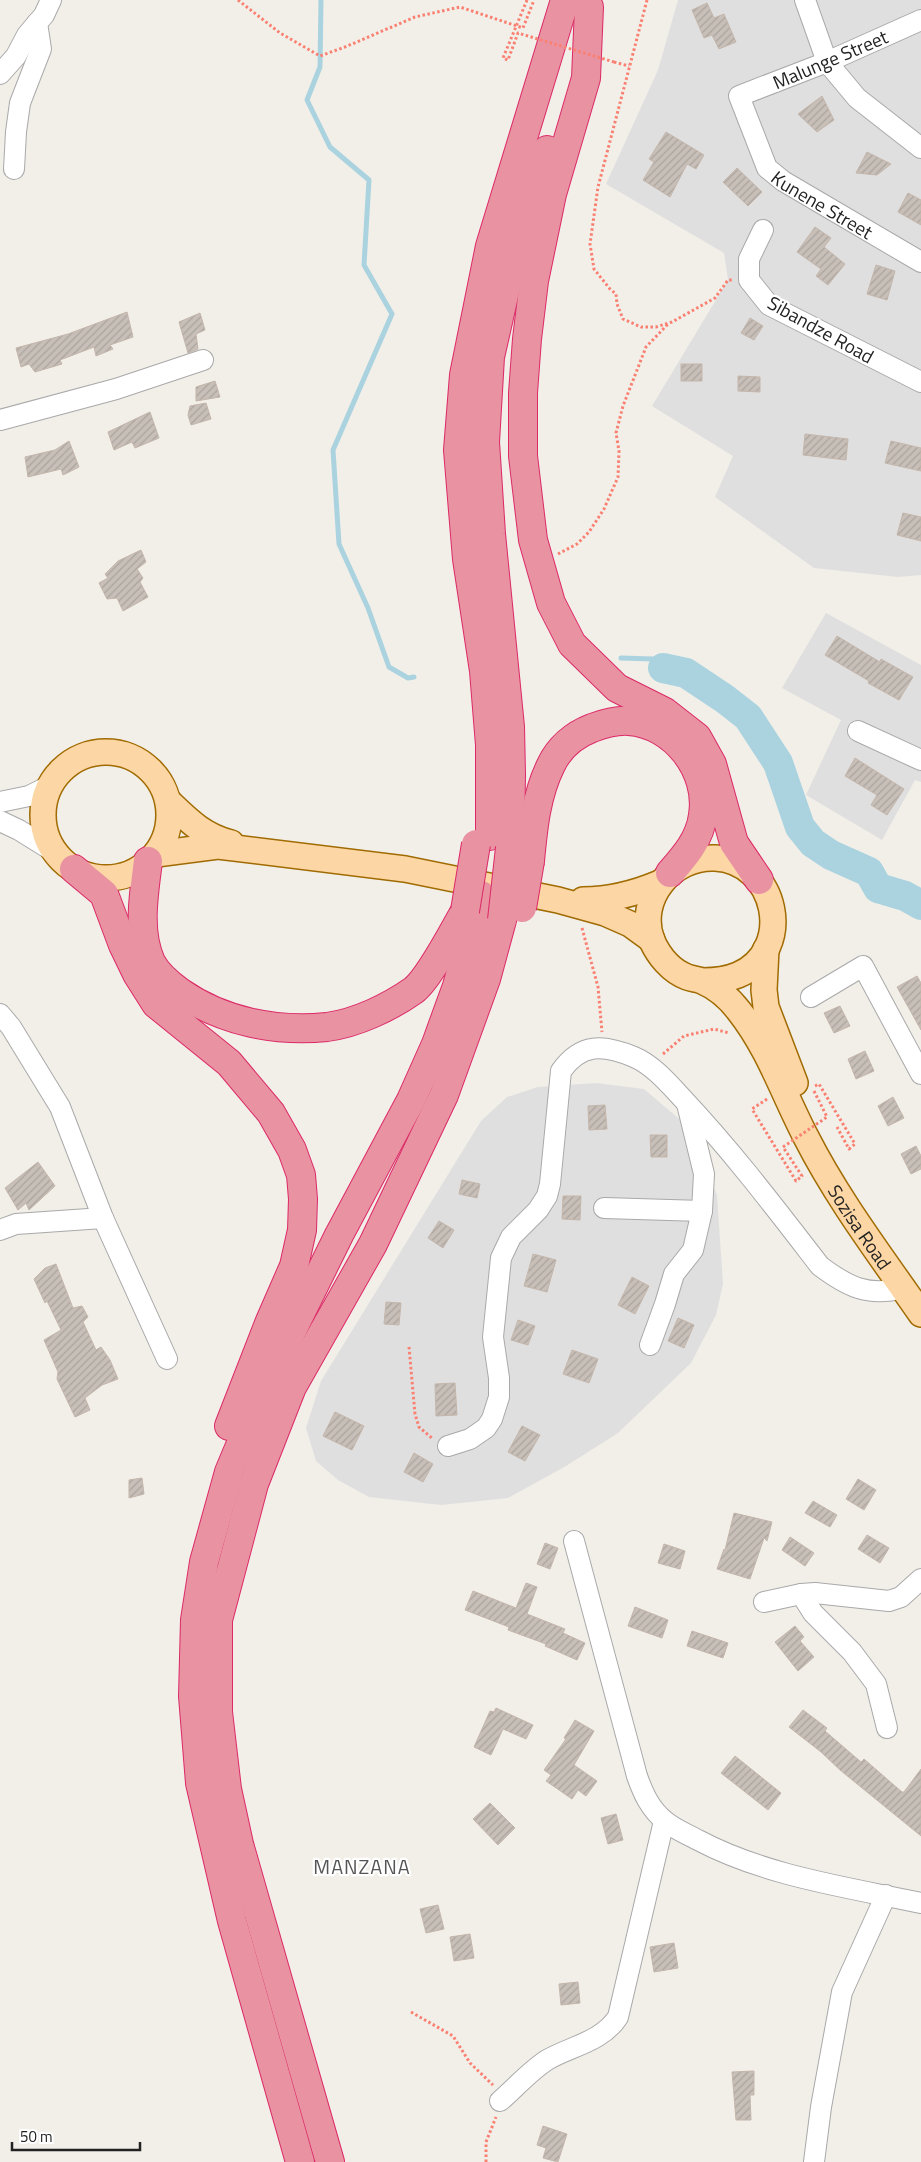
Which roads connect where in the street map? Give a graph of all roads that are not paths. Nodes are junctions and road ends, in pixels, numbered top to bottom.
1 (52, 0) edge
2 (805, 0) edge
3 (582, 2) edge
4 (921, 20) edge
5 (37, 23) junction
6 (828, 62) junction
7 (0, 74) edge
8 (739, 96) joint
9 (921, 148) edge
10 (14, 170) dead end
11 (763, 230) dead end
12 (921, 262) edge
13 (203, 360) dead end
14 (921, 382) edge
15 (0, 420) edge
16 (858, 731) dead end
17 (921, 760) edge
18 (51, 785) junction
19 (168, 801) junction
20 (0, 802) edge
21 (0, 820) edge
22 (501, 847) junction
23 (256, 850) junction
24 (152, 858) junction
25 (65, 861) junction
26 (665, 878) junction
27 (759, 880) junction
28 (558, 900) junction
29 (473, 903) junction
30 (652, 940) junction
31 (766, 949) junction
32 (703, 981) junction
33 (811, 997) dead end
34 (0, 1014) edge
35 (921, 1074) edge
36 (687, 1104) junction
37 (806, 1137) junction
38 (604, 1208) dead end
39 (702, 1211) junction
40 (103, 1218) junction
41 (0, 1230) edge
42 (903, 1288) junction
43 (921, 1314) edge
44 (650, 1345) dead end
45 (167, 1359) dead end
46 (448, 1446) road end
47 (574, 1541) dead end
48 (921, 1579) edge
49 (801, 1594) junction
50 (764, 1602) dead end
51 (194, 1696) junction
52 (887, 1728) dead end
53 (664, 1821) junction
54 (886, 1895) junction
55 (921, 1903) edge
56 (500, 2101) road end
57 (300, 2162) edge
58 (330, 2162) edge
59 (814, 2162) edge

1 - 5 street
2 - 6 street
3 - 22 highway
3 - 22 highway
3 - 27 highway
4 - 6 street, Malunge Street
5 - 7 street
5 - 10 street
6 - 8 street, Malunge Street
6 - 9 street
8 - 12 street, Kunene Street
11 - 14 street, Sibandze Road
13 - 15 street
16 - 17 street
18 - 19 main road
18 - 20 street
18 - 25 main road
19 - 23 main road
19 - 24 main road
21 - 25 street
22 - 26 highway
22 - 29 highway, bridge
22 - 58 highway, bridge
23 - 24 main road
23 - 28 main road
24 - 25 main road
24 - 29 highway
25 - 51 highway
26 - 27 main road
26 - 28 main road
26 - 30 main road
27 - 31 main road
28 - 30 main road
29 - 51 highway
30 - 32 main road
31 - 32 main road
31 - 37 main road
32 - 37 main road
33 - 35 street
34 - 40 street
36 - 39 street
36 - 42 street
36 - 46 street
37 - 42 main road, Sozisa Road
38 - 39 street
39 - 44 street
40 - 41 street
40 - 45 street
42 - 43 main road, Sozisa Road
47 - 53 street
48 - 49 street
49 - 50 street
49 - 52 street
51 - 57 highway
53 - 54 street
53 - 56 street
54 - 55 street
54 - 59 street

